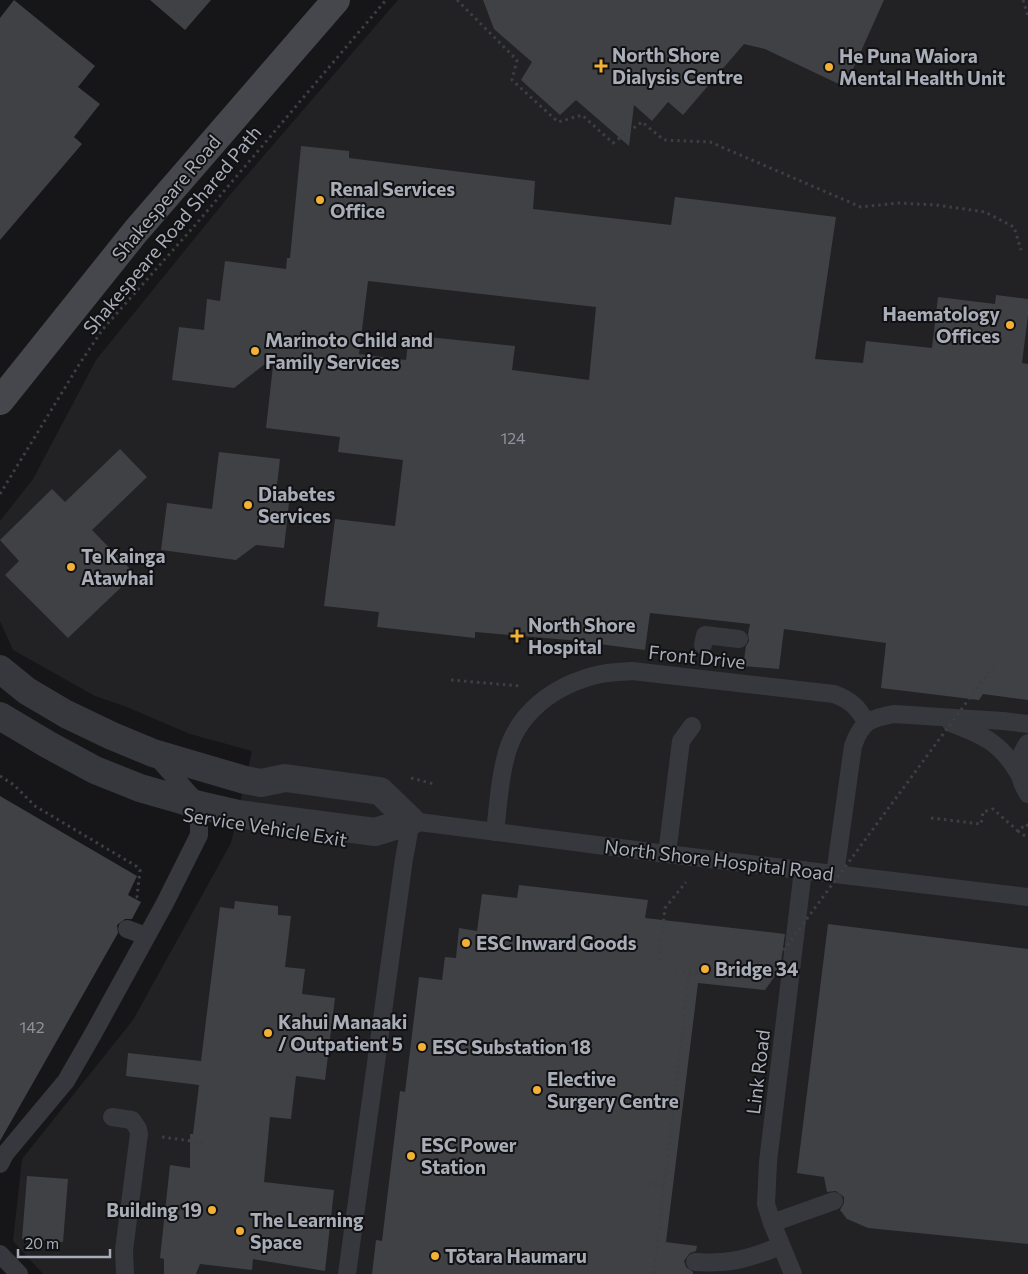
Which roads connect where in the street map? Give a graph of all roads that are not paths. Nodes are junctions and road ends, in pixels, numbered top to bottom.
1 (336, 0) edge
2 (0, 401) edge
3 (739, 639) dead end
4 (703, 645) dead end
5 (0, 669) edge
6 (0, 716) edge
7 (936, 717) junction
8 (866, 722) junction
9 (1028, 724) edge
10 (692, 726) dead end
11 (1028, 743) edge
12 (154, 753) junction
13 (1019, 774) junction
14 (1028, 794) edge
15 (199, 813) junction
16 (411, 821) junction
17 (495, 832) junction
18 (667, 854) junction
19 (803, 870) junction
20 (835, 874) junction
21 (1028, 897) edge
22 (127, 928) dead end
23 (146, 936) junction
24 (112, 1117) dead end
25 (0, 1164) edge
26 (834, 1201) dead end
27 (772, 1223) junction
28 (781, 1246) junction
29 (0, 1254) edge
30 (695, 1262) dead end
31 (19, 1274) edge
32 (125, 1274) edge
33 (347, 1274) edge
34 (793, 1274) edge

1 - 2 main road, Shakespeare Road
3 - 4 lane
5 - 12 street
6 - 15 street, North Shore Hospital Road
7 - 8 lane
7 - 9 lane
7 - 13 lane
8 - 17 lane, Front Drive
8 - 20 lane
10 - 18 lane
11 - 13 lane
12 - 15 lane
12 - 16 street
13 - 14 lane
15 - 16 street, North Shore Hospital Road
15 - 23 lane
16 - 17 lane, North Shore Hospital Road
16 - 33 lane
17 - 18 lane, North Shore Hospital Road
18 - 19 lane, North Shore Hospital Road
19 - 20 lane, North Shore Hospital Road
19 - 27 lane, Link Road
20 - 21 lane, North Shore Hospital Road
22 - 23 lane
23 - 25 lane
24 - 32 lane
26 - 27 lane
27 - 28 lane, Link Road
28 - 30 lane
28 - 34 lane, Link Road
29 - 31 lane

